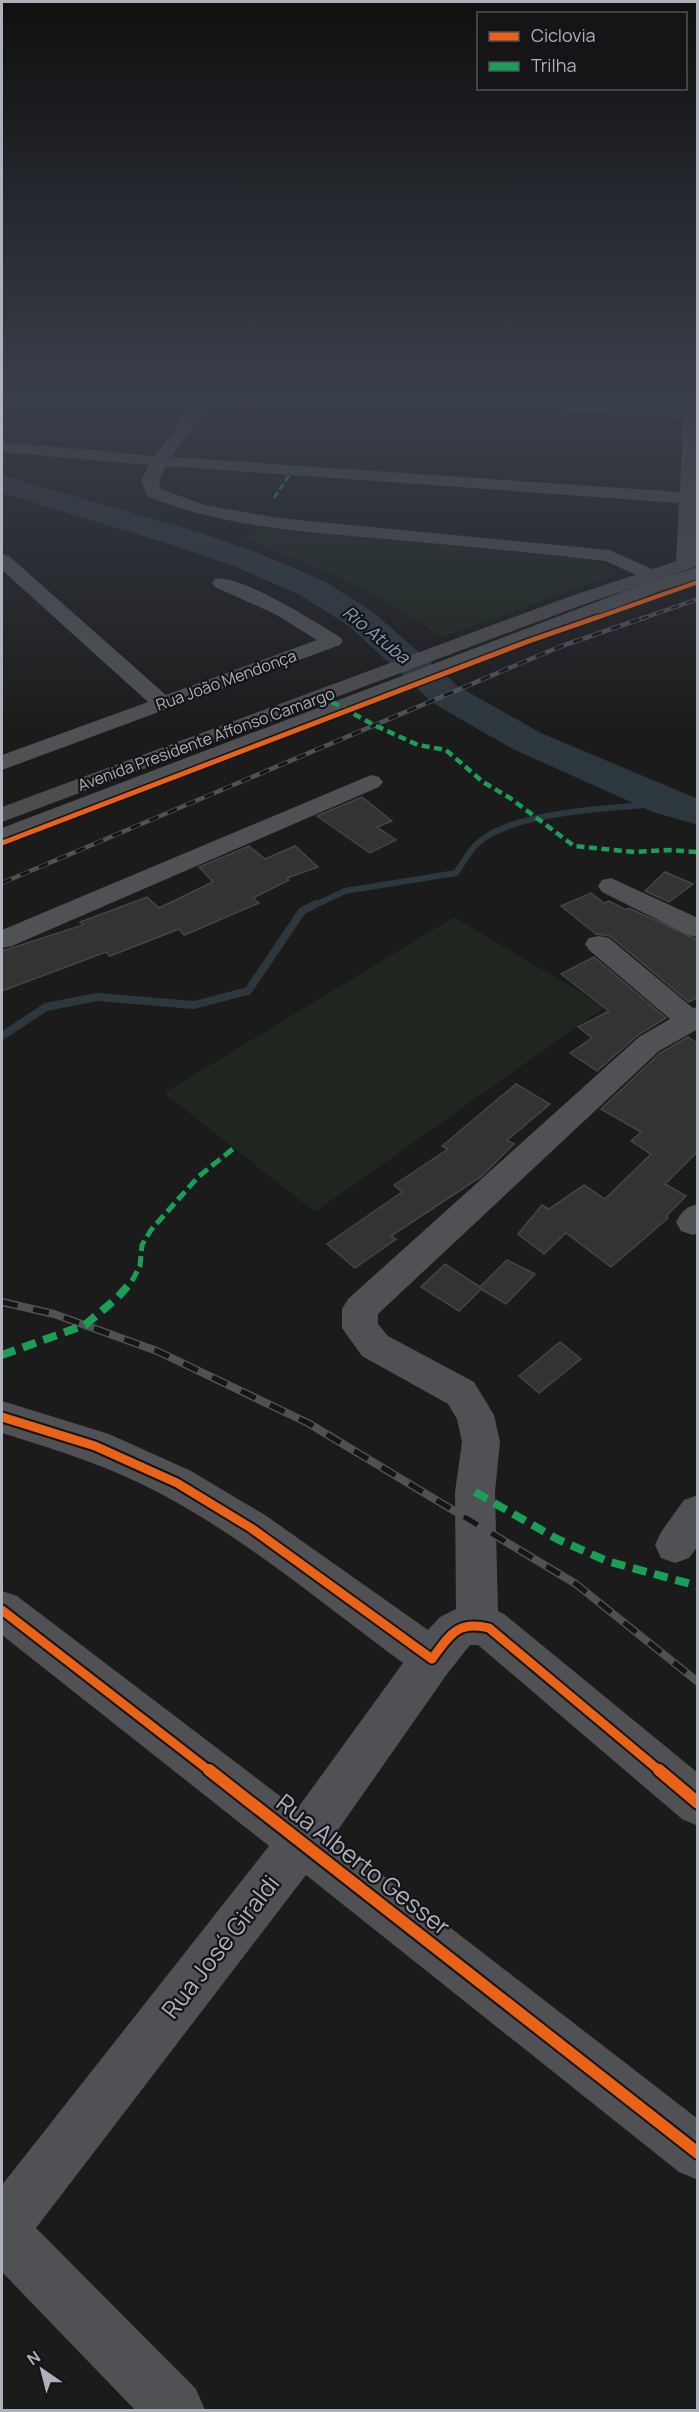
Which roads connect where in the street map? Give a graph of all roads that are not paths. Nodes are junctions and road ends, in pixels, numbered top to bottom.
1 (213, 511) edge
2 (693, 511) edge
3 (2, 560) edge
4 (694, 565) edge
5 (650, 575) junction
6 (222, 583) dead end
7 (513, 632) junction
8 (350, 694) junction
9 (162, 704) junction
10 (2, 763) edge
11 (371, 782) dead end
12 (2, 815) edge
13 (2, 836) edge
14 (611, 886) dead end
15 (698, 929) edge
16 (2, 940) edge
17 (599, 944) dead end
18 (693, 1018) edge
19 (2, 1417) edge
20 (698, 1513) edge
21 (675, 1545) dead end
22 (2, 1610) edge
23 (477, 1624) junction
24 (432, 1659) junction
25 (698, 1803) edge
26 (302, 1842) junction
27 (698, 2153) edge
28 (2, 2228) edge
29 (2, 2234) edge
30 (175, 2410) edge

1 - 5 street
2 - 4 street
3 - 9 street
4 - 5 main road, Avenida Presidente Affonso Camargo
4 - 7 street
5 - 7 main road, Avenida Presidente Affonso Camargo
6 - 9 street, Rua João Mendonça
7 - 8 street
7 - 8 main road, Avenida Presidente Affonso Camargo
8 - 12 main road, Avenida Presidente Affonso Camargo
8 - 13 street
9 - 10 street, Rua João Mendonça
11 - 16 street
14 - 15 street
17 - 18 street
18 - 23 street
19 - 24 street
20 - 21 street
22 - 26 street, Rua Alberto Gesser
23 - 24 street, Rua José Giraldi
23 - 25 street
24 - 26 street, Rua José Giraldi
26 - 27 street, Rua Alberto Gesser
26 - 28 street, Rua José Giraldi
29 - 30 street

